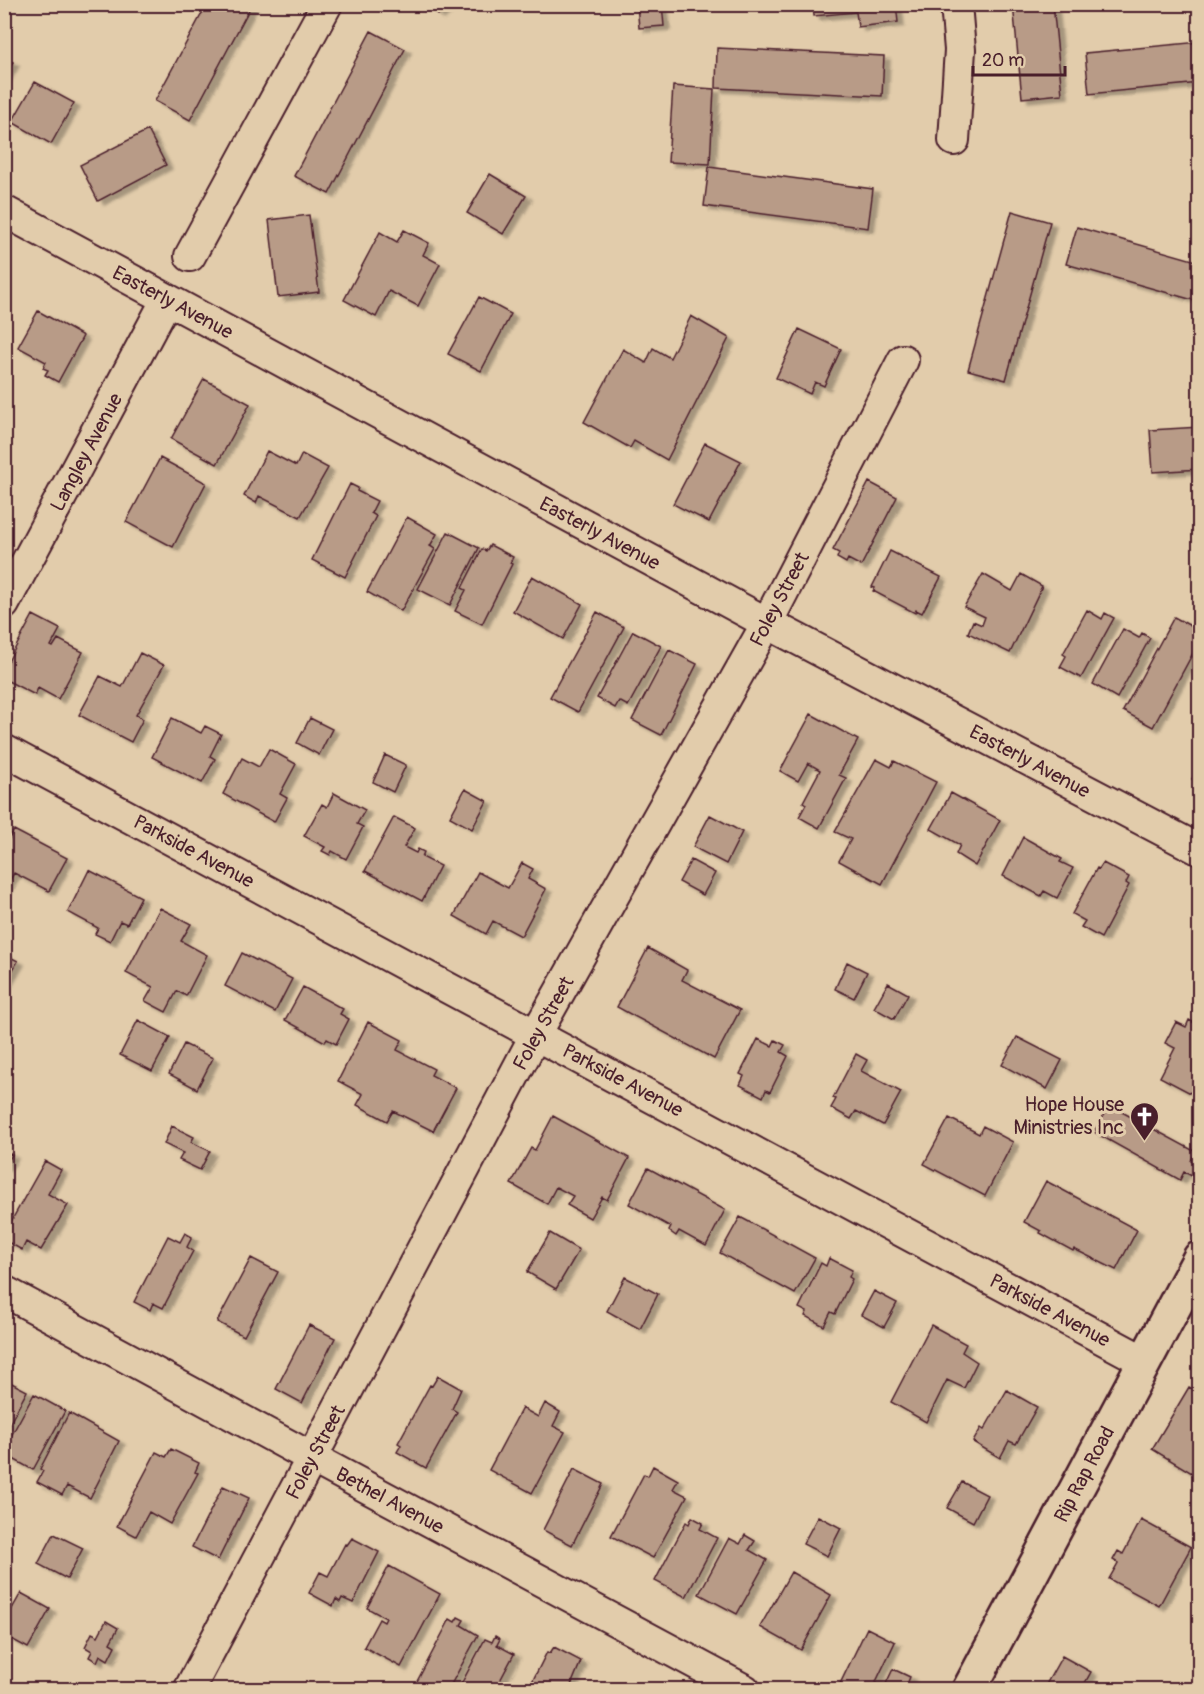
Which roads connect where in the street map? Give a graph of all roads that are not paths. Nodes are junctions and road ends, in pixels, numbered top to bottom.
1 (327, 4) edge
2 (956, 4) edge
3 (954, 140) dead end
4 (4, 211) edge
5 (190, 256) dead end
6 (167, 299) junction
7 (903, 360) dead end
8 (4, 604) edge
9 (767, 623) junction
10 (4, 750) edge
11 (1200, 850) edge
12 (536, 1034) junction
13 (1200, 1258) edge
14 (4, 1291) edge
15 (1144, 1361) junction
16 (312, 1458) junction
17 (189, 1689) edge
18 (745, 1689) edge
19 (969, 1689) edge

1 - 5 street
2 - 3 street
4 - 6 street, Easterly Avenue
6 - 8 street, Langley Avenue
6 - 9 street, Easterly Avenue
7 - 9 street, Foley Street
9 - 11 street, Easterly Avenue
9 - 12 street, Foley Street
10 - 12 street, Parkside Avenue
12 - 15 street, Parkside Avenue
12 - 16 street, Foley Street
13 - 15 main road, Rip Rap Road
14 - 16 street, Bethel Avenue
15 - 19 main road, Rip Rap Road
16 - 17 street, Foley Street
16 - 18 street, Bethel Avenue

